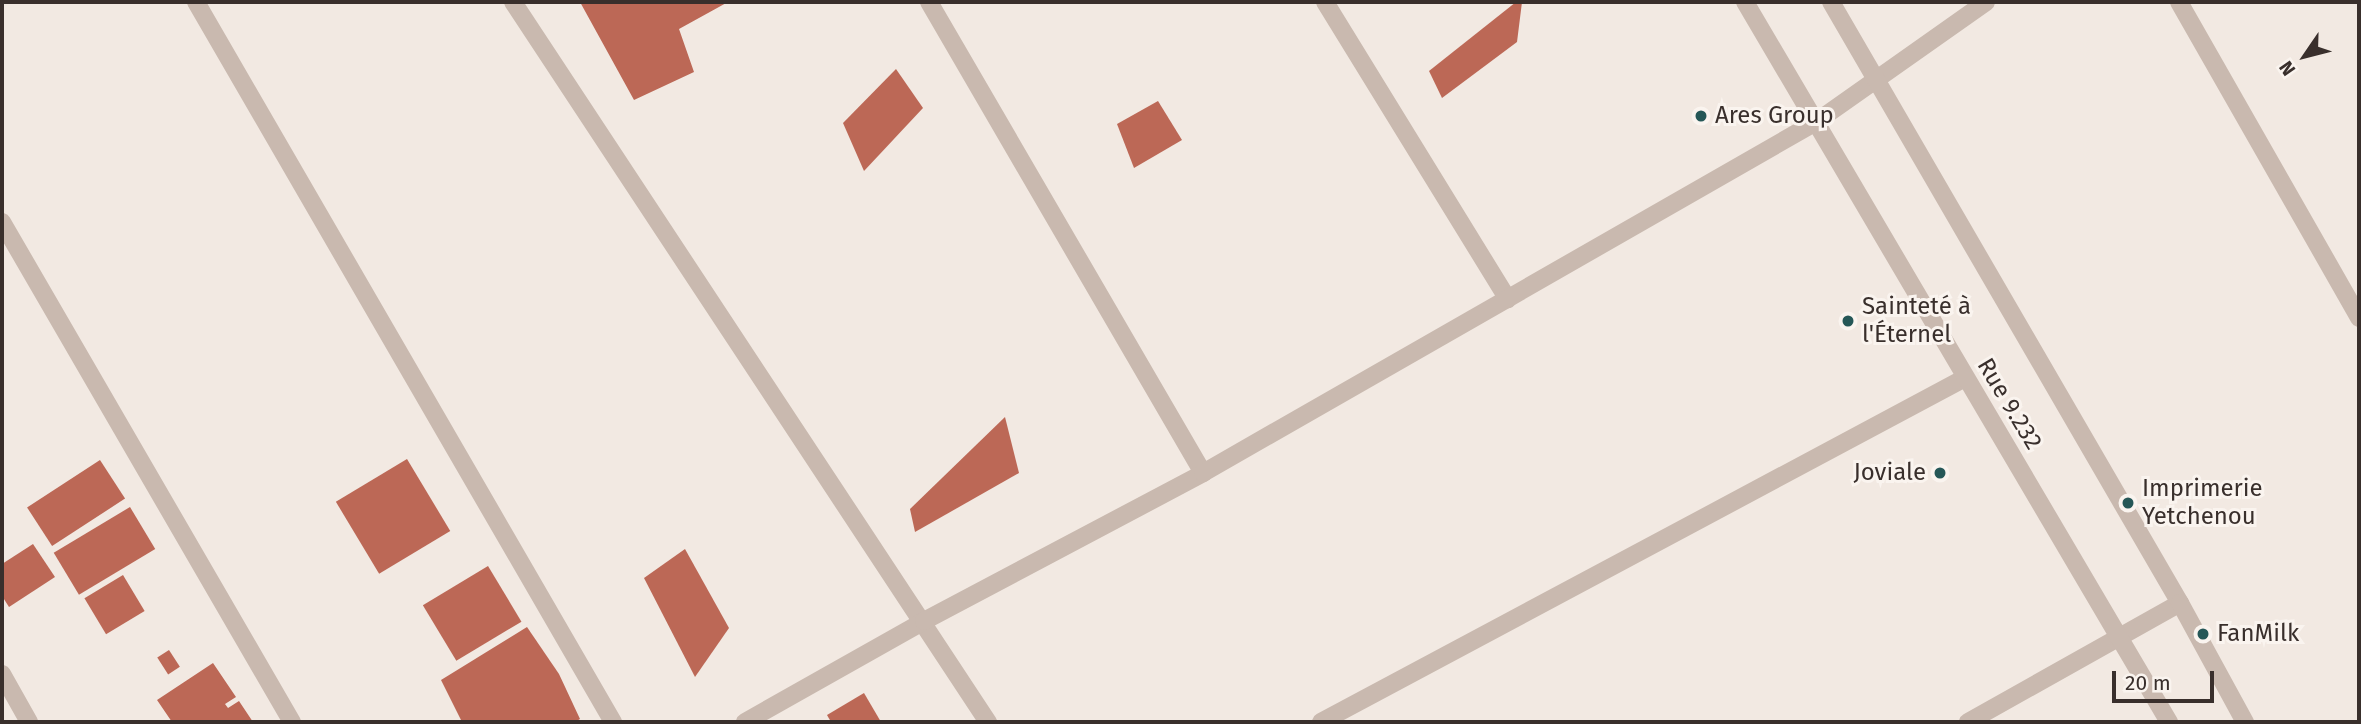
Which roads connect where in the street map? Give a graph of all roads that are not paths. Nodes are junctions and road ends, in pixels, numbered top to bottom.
1 (196, 2) edge
2 (513, 2) edge
3 (929, 2) edge
4 (1325, 2) edge
5 (1745, 2) edge
6 (1831, 2) edge
7 (1986, 2) edge
8 (2179, 2) edge
9 (1878, 78) junction
10 (1816, 122) junction
11 (2, 222) edge
12 (1508, 299) junction
13 (2359, 318) edge
14 (1965, 378) junction
15 (1203, 472) junction
16 (2180, 603) junction
17 (924, 621) junction
18 (2119, 636) junction
19 (2, 674) edge
20 (29, 722) edge
21 (292, 722) edge
22 (613, 722) edge
23 (745, 722) edge
24 (988, 722) edge
25 (1321, 722) edge
26 (1968, 722) edge
27 (2169, 722) edge
28 (2245, 722) edge

1 - 22 street
2 - 17 street
3 - 15 street
4 - 12 street
5 - 10 street, Rue 9.232
6 - 9 street, Rue 9.232
7 - 9 street
8 - 13 street
9 - 10 street
9 - 16 street, Rue 9.232
10 - 12 street
10 - 14 street, Rue 9.232
11 - 21 street
12 - 15 street
14 - 18 street, Rue 9.232
14 - 25 street
15 - 17 street
16 - 18 street
16 - 28 street, Rue 9.232
17 - 23 street
17 - 24 street
18 - 26 street
18 - 27 street, Rue 9.232
19 - 20 street

